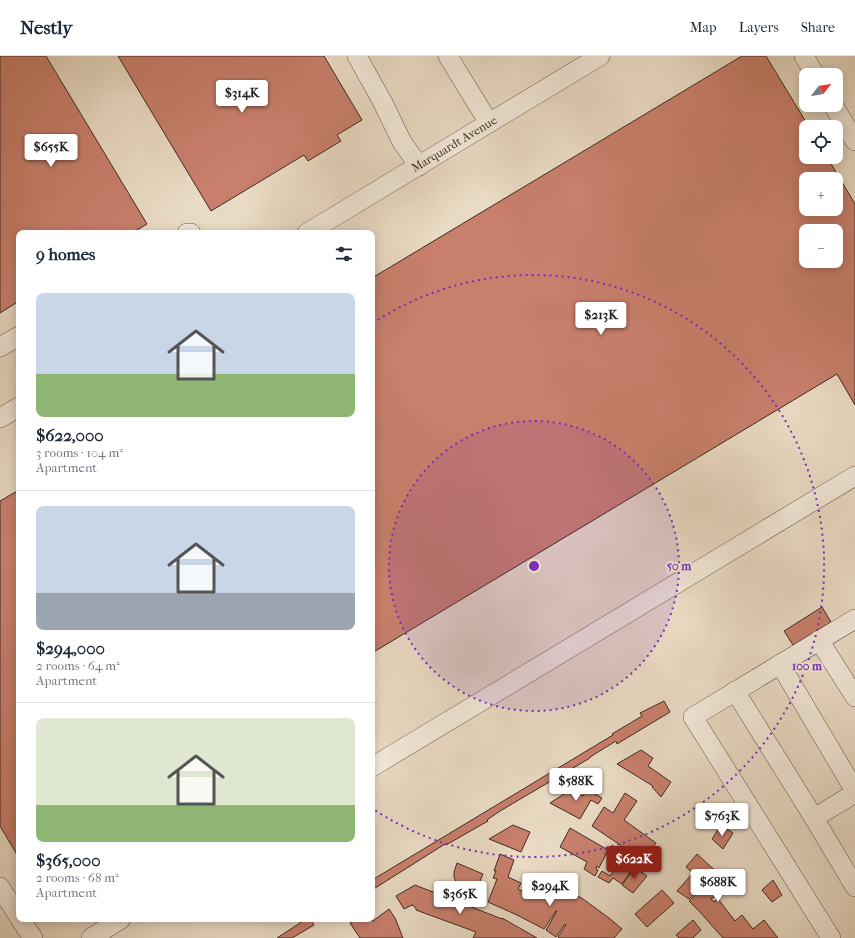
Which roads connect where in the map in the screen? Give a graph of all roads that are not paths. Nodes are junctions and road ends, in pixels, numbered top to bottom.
1 (357, 56) edge
2 (448, 56) edge
3 (600, 56) edge
4 (804, 56) edge
5 (579, 61) edge
6 (811, 68) edge
7 (837, 112) edge
8 (489, 123) junction
9 (855, 142) edge
10 (419, 166) junction
11 (312, 230) edge
12 (16, 338) edge
13 (0, 348) edge
14 (16, 409) edge
15 (0, 418) edge
16 (855, 476) edge
17 (855, 619) edge
18 (820, 640) junction
19 (780, 664) junction
20 (735, 691) junction
21 (855, 697) edge
22 (375, 765) edge
23 (855, 792) edge
24 (814, 818) junction
25 (0, 887) edge
26 (855, 887) edge
27 (16, 912) edge
28 (23, 922) edge
29 (116, 922) edge
30 (33, 938) edge
31 (91, 938) edge
32 (831, 938) edge

1 - 10 street
2 - 8 street
3 - 5 street, Marquardt Avenue
4 - 6 street
5 - 8 street, Marquardt Avenue
7 - 9 street
8 - 10 street, Marquardt Avenue
10 - 11 street, Marquardt Avenue
12 - 13 street
14 - 15 street
16 - 22 street
17 - 18 street
18 - 19 street
18 - 21 street
19 - 20 street
19 - 23 street
20 - 24 street
20 - 32 street
23 - 24 street
24 - 26 street
25 - 27 street
28 - 30 street
29 - 31 street

